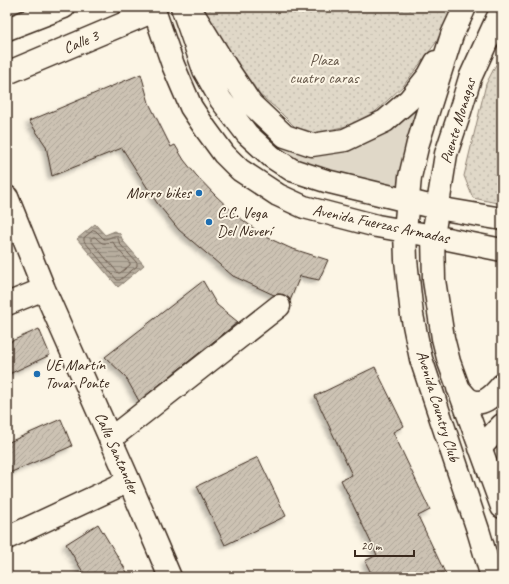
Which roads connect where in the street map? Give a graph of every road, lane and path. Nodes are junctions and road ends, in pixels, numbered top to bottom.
1 (64, 7) edge
2 (182, 7) edge
3 (190, 7) edge
4 (465, 7) edge
5 (154, 9) edge
6 (500, 16) edge
7 (7, 29) edge
8 (452, 35) junction
9 (7, 73) edge
10 (7, 197) edge
11 (408, 202) junction
12 (437, 208) junction
13 (502, 219) edge
14 (405, 231) junction
15 (433, 236) junction
16 (502, 250) edge
17 (44, 288) junction
18 (7, 304) edge
19 (279, 306) dead end
20 (502, 385) edge
21 (458, 388) junction
22 (502, 426) edge
23 (110, 439) junction
24 (480, 448) junction
25 (129, 482) junction
26 (502, 507) edge
27 (7, 538) edge
28 (170, 577) edge
29 (492, 577) edge

1 - 7 street
2 - 11 street, Avenida Fuerzas Armadas
3 - 8 street
4 - 8 street, Puente Monagas
5 - 9 street, Calle 3
5 - 14 street, Avenida Fuerzas Armadas
6 - 12 street, Puente Monagas
8 - 11 street, Puente Monagas
10 - 17 street, Calle Santander
11 - 12 street, Avenida Fuerzas Armadas
11 - 14 street, Puente Monagas
12 - 13 street, Avenida Fuerzas Armadas
12 - 15 street, Puente Monagas
14 - 15 street, Avenida Fuerzas Armadas
14 - 29 street, Avenida Country Club
15 - 16 street, Avenida Fuerzas Armadas
15 - 21 street, Avenida Country Club
17 - 18 street
17 - 23 street, Calle Santander
19 - 23 street
20 - 21 street
21 - 24 street, Avenida Country Club
22 - 24 street
23 - 25 street, Calle Santander
24 - 26 street, Avenida Country Club
25 - 27 street
25 - 28 street, Calle Santander

